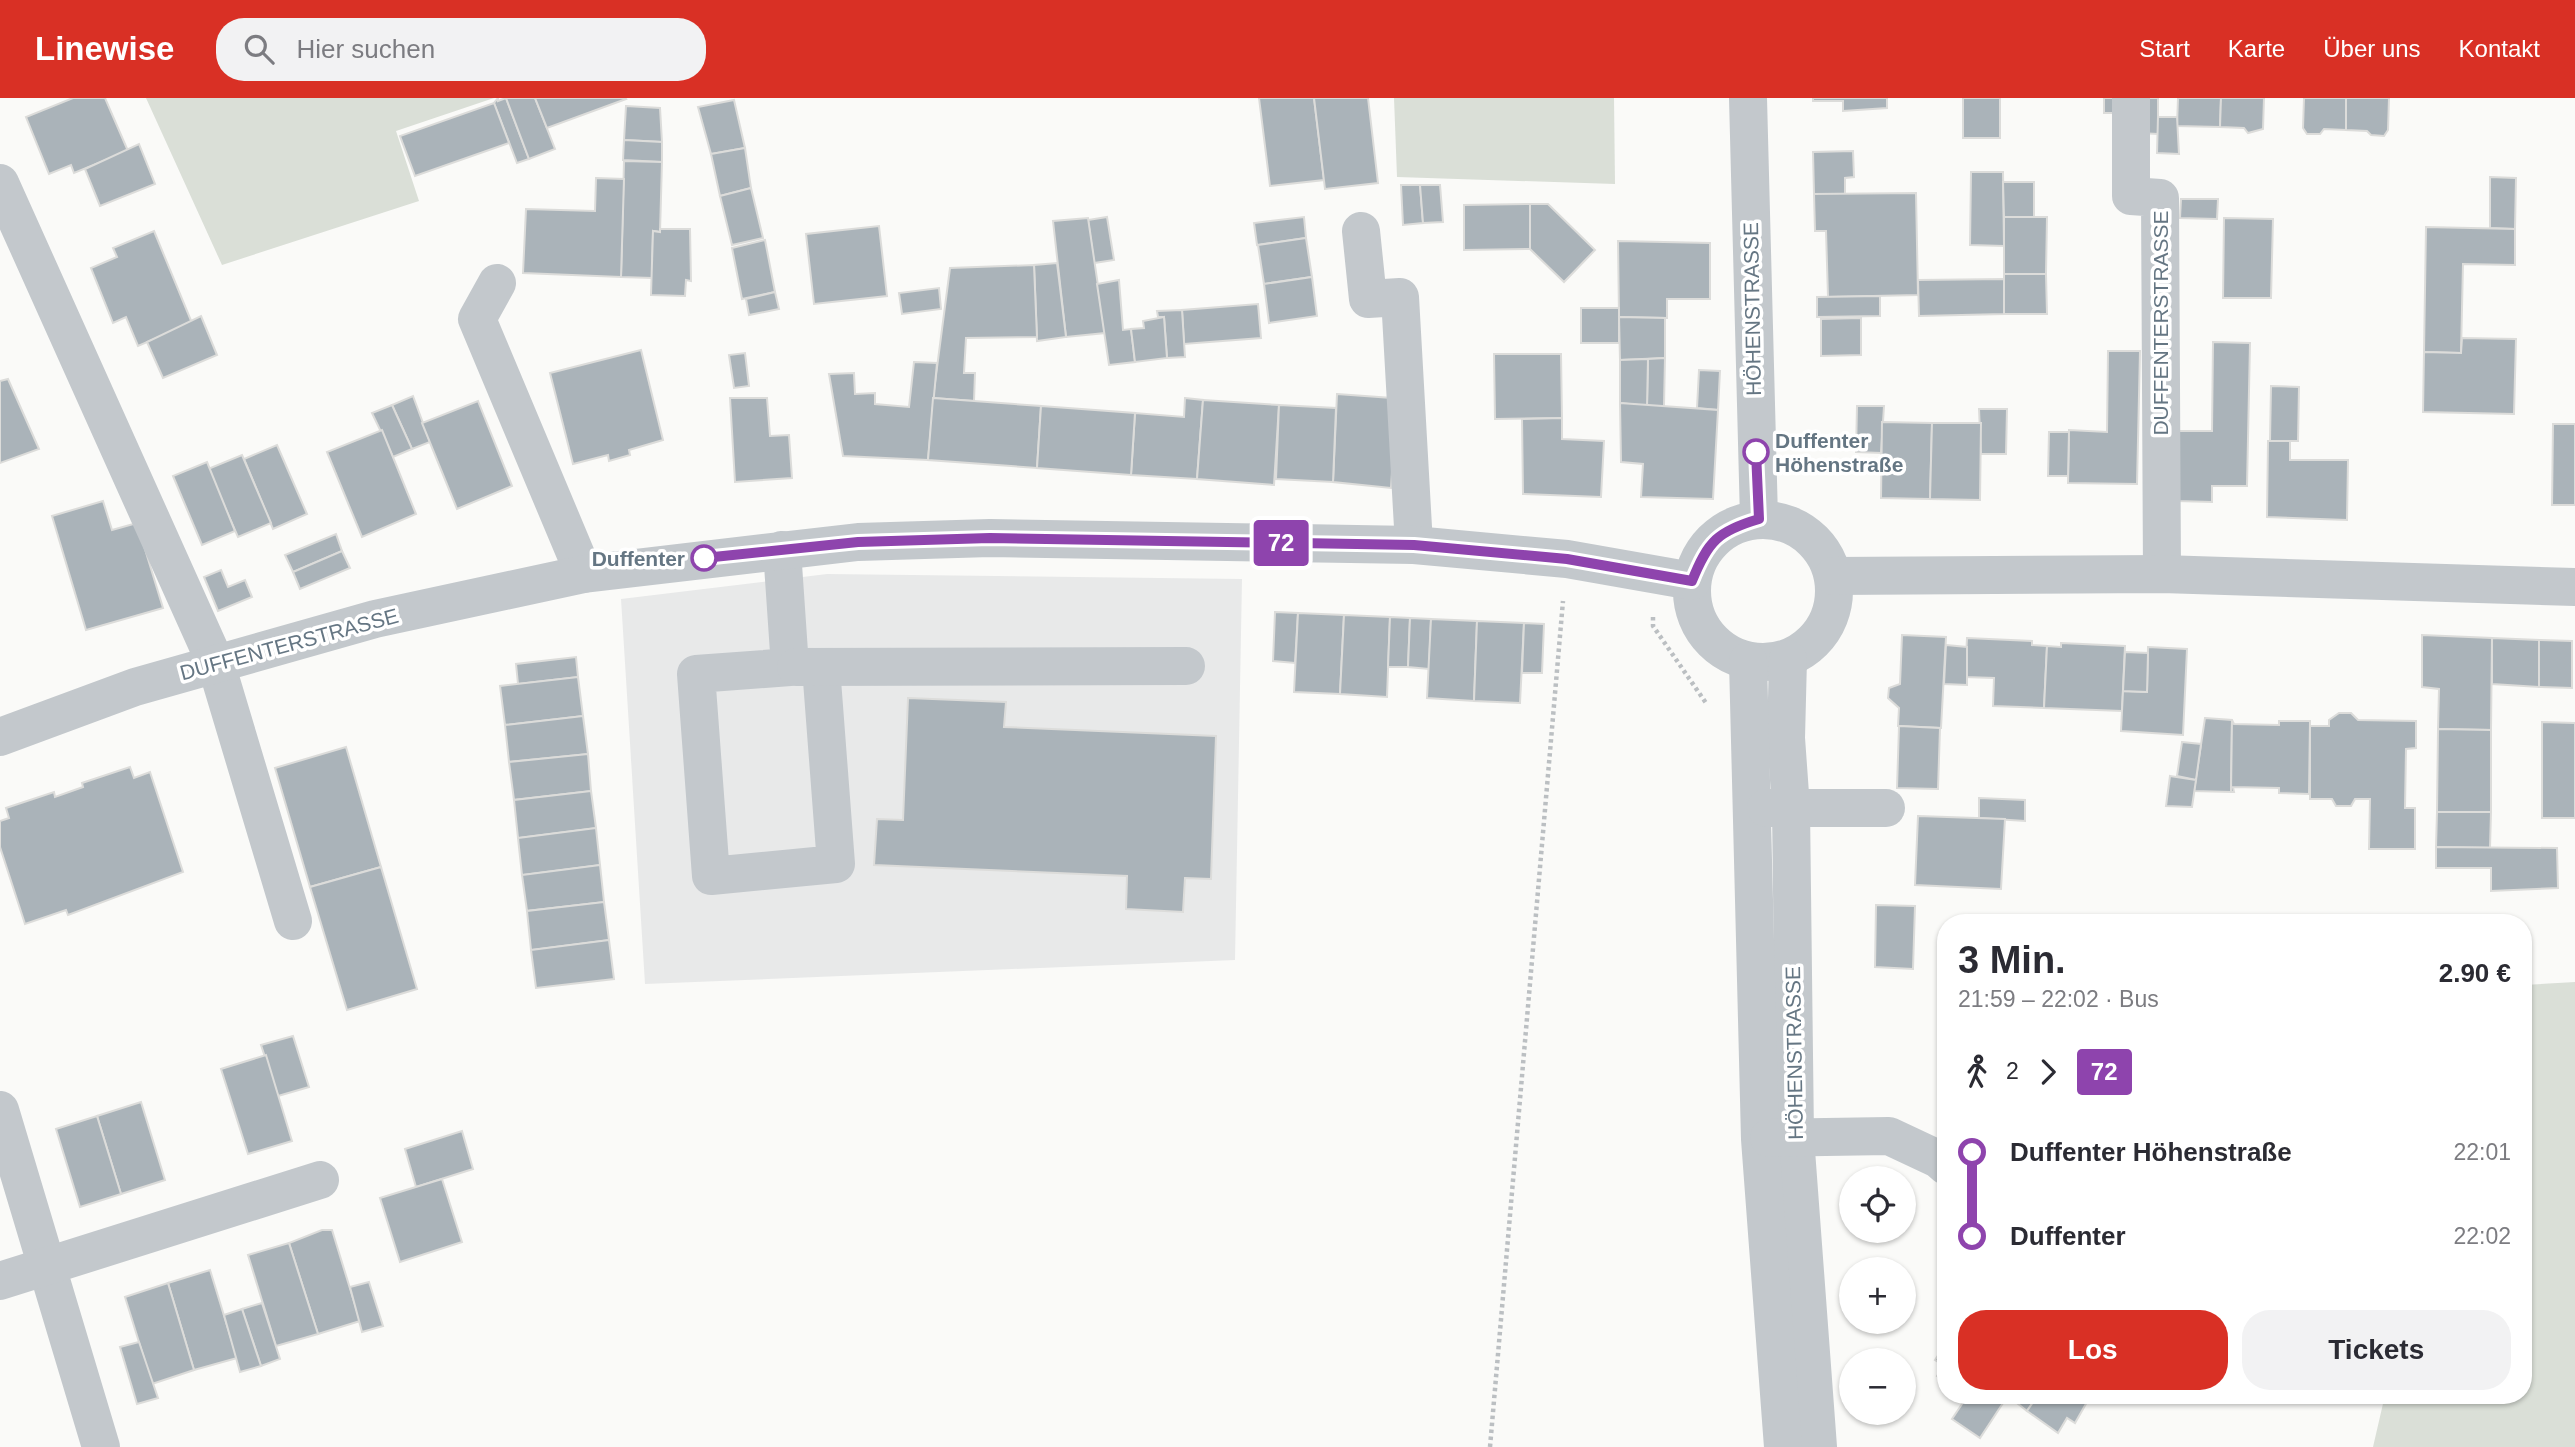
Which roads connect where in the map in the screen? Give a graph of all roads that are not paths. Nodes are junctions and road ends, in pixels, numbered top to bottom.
1 (1748, 98) edge
2 (2131, 98) edge
3 (0, 183) edge
4 (1362, 231) dead end
5 (497, 283) dead end
6 (1759, 519) junction
7 (1414, 545) junction
8 (782, 550) junction
9 (584, 574) junction
10 (2162, 575) junction
11 (1833, 576) junction
12 (1692, 581) junction
13 (2575, 587) edge
14 (1788, 659) junction
15 (1748, 662) junction
16 (216, 664) junction
17 (1186, 666) dead end
18 (806, 667) junction
19 (0, 737) edge
20 (1791, 808) junction
21 (1886, 808) dead end
22 (1751, 809) junction
23 (293, 921) dead end
24 (0, 1110) edge
25 (1778, 1138) junction
26 (1937, 1159) edge
27 (320, 1180) dead end
28 (47, 1266) junction
29 (0, 1282) edge
30 (101, 1447) edge
31 (1783, 1447) edge
32 (1818, 1447) edge

1 - 6 street, HÖHENSTRASSE
2 - 10 street, DUFFENTERSTRASSE
3 - 16 street
4 - 7 street
5 - 9 street
6 - 11 street
6 - 12 street
7 - 8 street, DUFFENTERSTRASSE
7 - 12 street, DUFFENTERSTRASSE
8 - 9 street, DUFFENTERSTRASSE
8 - 18 street
9 - 16 street, DUFFENTERSTRASSE
10 - 11 street
10 - 13 street
11 - 14 street
12 - 15 street
14 - 15 street
14 - 20 street, HÖHENSTRASSE
15 - 22 street, HÖHENSTRASSE
16 - 19 street, DUFFENTERSTRASSE
16 - 23 street
17 - 18 street
18 - 18 street
20 - 21 street
20 - 22 street
20 - 25 street, HÖHENSTRASSE
22 - 25 street, HÖHENSTRASSE
24 - 28 street
25 - 26 street
25 - 31 street, HÖHENSTRASSE
25 - 32 street, HÖHENSTRASSE
27 - 28 street
28 - 29 street
28 - 30 street

